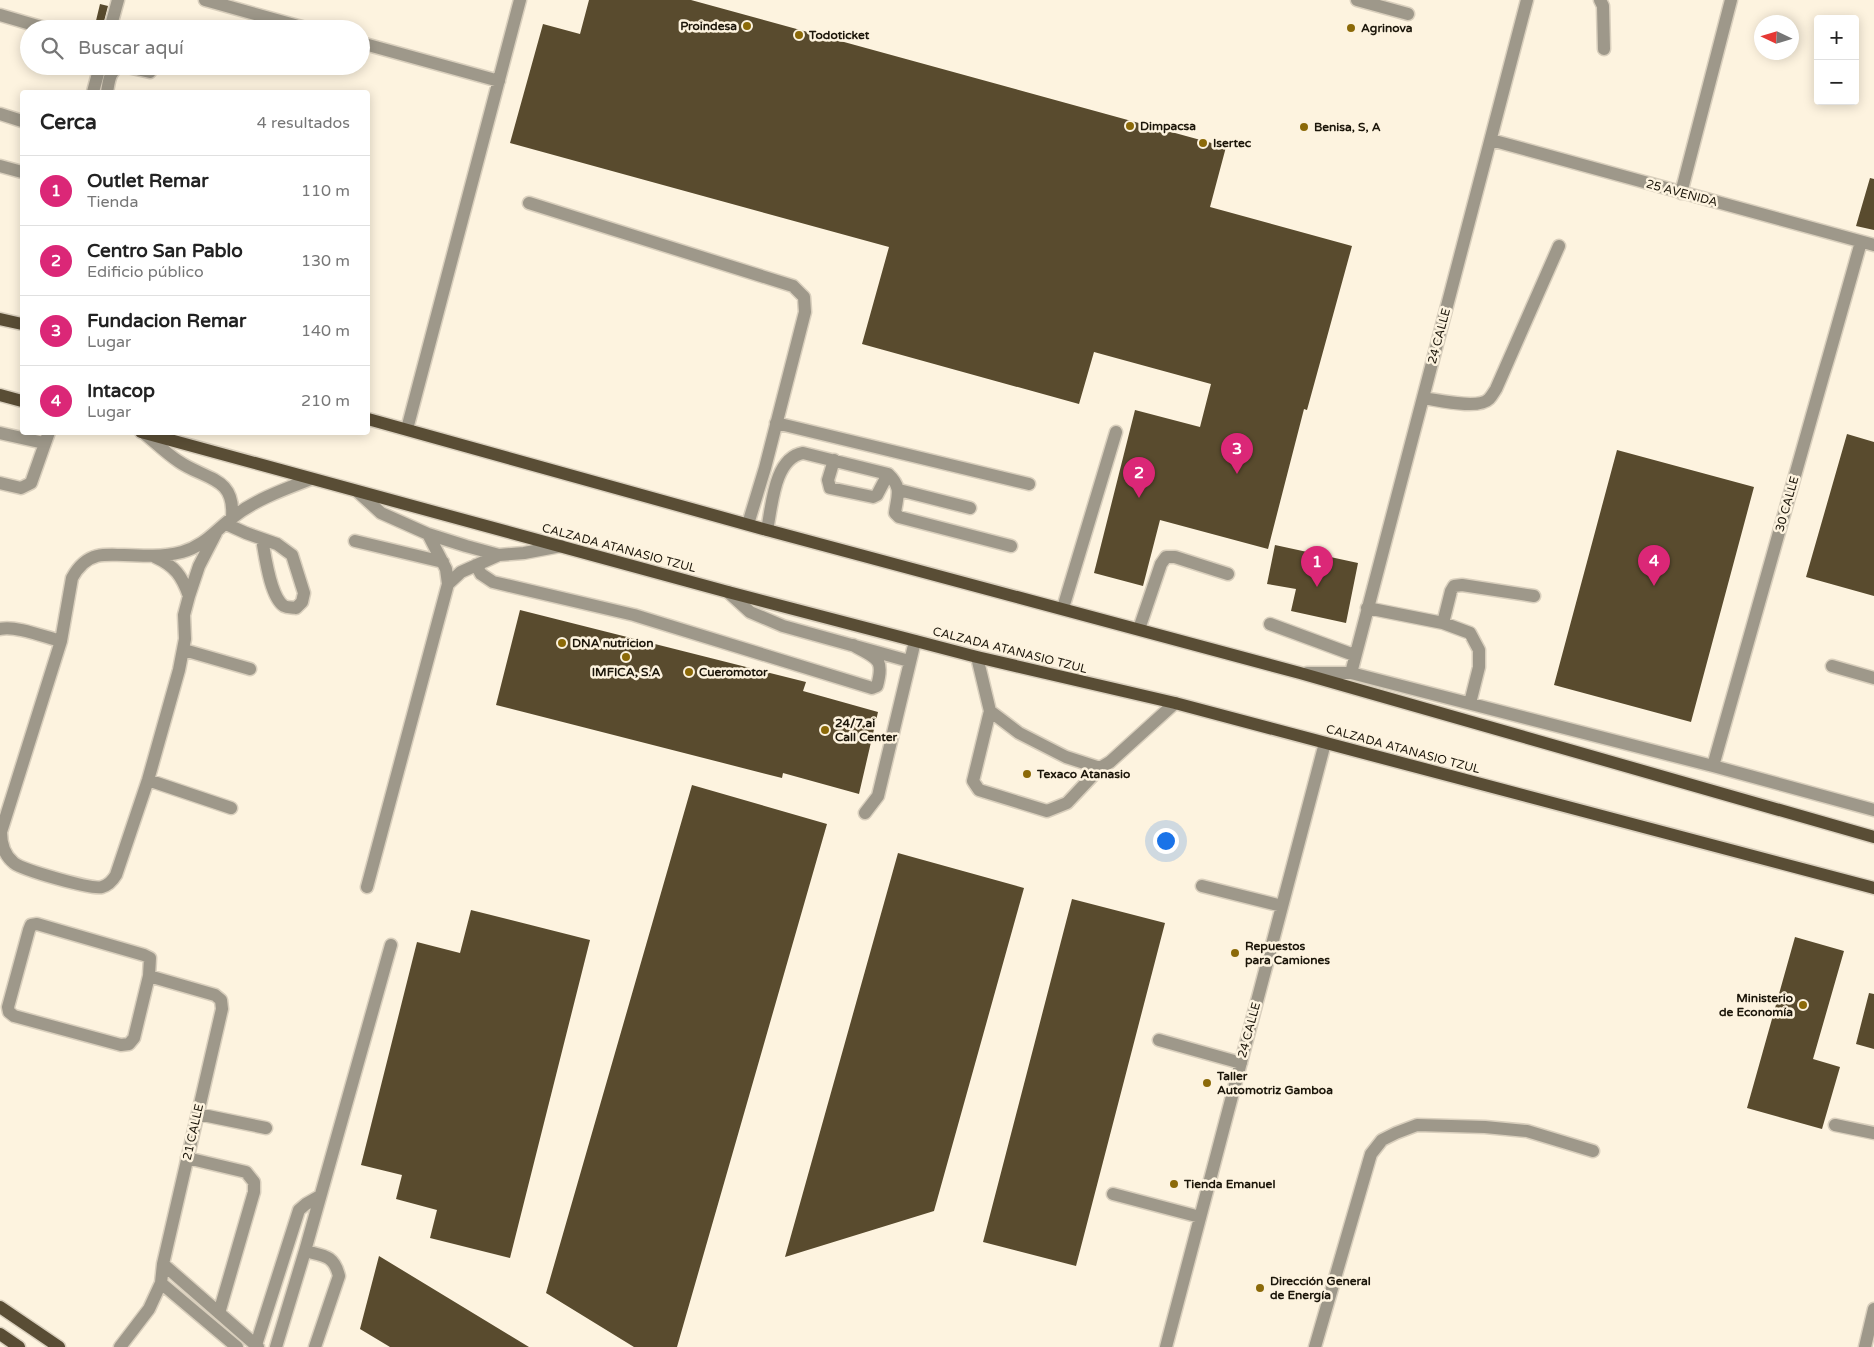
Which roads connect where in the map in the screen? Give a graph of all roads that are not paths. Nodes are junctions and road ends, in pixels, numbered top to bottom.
1 (118, 0) edge
2 (205, 0) edge
3 (520, 0) edge
4 (1357, 0) edge
5 (1527, 0) edge
6 (1600, 0) edge
7 (1731, 0) edge
8 (1408, 14) dead end
9 (0, 15) edge
10 (112, 20) edge
11 (277, 20) edge
12 (20, 21) edge
13 (370, 45) edge
14 (1604, 49) dead end
15 (98, 75) edge
16 (111, 75) edge
17 (499, 81) junction
18 (94, 90) edge
19 (108, 90) edge
20 (0, 114) edge
21 (20, 119) edge
22 (1491, 140) junction
23 (0, 166) edge
24 (20, 171) edge
25 (1682, 193) junction
26 (529, 203) dead end
27 (1861, 242) junction
28 (1874, 245) edge
29 (1559, 246) dead end
30 (0, 319) edge
31 (20, 324) edge
32 (0, 395) edge
33 (1423, 398) junction
34 (20, 400) edge
35 (370, 420) edge
36 (776, 423) junction
37 (407, 429) junction
38 (1116, 432) dead end
39 (0, 433) edge
40 (145, 435) edge
41 (150, 435) edge
42 (46, 438) edge
43 (834, 460) junction
44 (888, 474) junction
45 (311, 479) junction
46 (0, 483) edge
47 (1029, 484) dead end
48 (899, 490) junction
49 (358, 492) junction
50 (970, 508) dead end
51 (229, 520) junction
52 (748, 524) junction
53 (766, 530) junction
54 (216, 534) junction
55 (428, 534) junction
56 (262, 539) junction
57 (355, 541) dead end
58 (562, 546) junction
59 (1011, 546) dead end
60 (499, 555) junction
61 (153, 556) junction
62 (443, 562) junction
63 (476, 565) junction
64 (1228, 574) dead end
65 (448, 584) junction
66 (728, 592) junction
67 (189, 596) junction
68 (1534, 596) dead end
69 (1063, 608) junction
70 (1367, 608) junction
71 (1443, 623) junction
72 (1270, 624) dead end
73 (0, 629) edge
74 (1139, 629) junction
75 (61, 641) junction
76 (915, 641) junction
77 (853, 645) junction
78 (184, 650) junction
79 (1354, 655) junction
80 (977, 658) junction
81 (909, 661) junction
82 (1832, 666) dead end
83 (250, 669) dead end
84 (1300, 673) junction
85 (1351, 673) junction
86 (1874, 678) edge
87 (1176, 703) junction
88 (1470, 704) junction
89 (990, 711) junction
90 (1325, 742) junction
91 (1713, 766) junction
92 (1100, 768) junction
93 (148, 780) junction
94 (231, 808) dead end
95 (1874, 810) edge
96 (865, 813) dead end
97 (1874, 837) edge
98 (1202, 886) dead end
99 (367, 887) dead end
100 (1874, 888) edge
101 (1282, 906) junction
102 (391, 945) dead end
103 (150, 976) junction
104 (1159, 1040) dead end
105 (1241, 1063) junction
106 (198, 1114) junction
107 (1836, 1125) dead end
108 (266, 1128) dead end
109 (1874, 1133) edge
110 (1593, 1150) dead end
111 (187, 1158) junction
112 (1113, 1194) dead end
113 (320, 1196) junction
114 (1200, 1217) junction
115 (305, 1252) junction
116 (163, 1264) junction
117 (161, 1284) junction
118 (0, 1307) edge
119 (1874, 1308) edge
120 (219, 1313) junction
121 (0, 1334) edge
122 (234, 1346) edge
123 (257, 1346) edge
124 (19, 1347) edge
125 (59, 1347) edge
126 (120, 1347) edge
127 (276, 1347) edge
128 (315, 1347) edge
129 (1166, 1347) edge
130 (1315, 1347) edge
131 (1865, 1347) edge

1 - 10 street
2 - 11 street
3 - 17 street
4 - 8 street
5 - 22 street, 24 CALLE
6 - 14 street
7 - 25 street
9 - 12 street
13 - 17 street
15 - 18 street
16 - 19 street
17 - 37 street
20 - 21 street
22 - 25 street, 25 AVENIDA
22 - 33 street, 24 CALLE
23 - 24 street
25 - 27 street, 25 AVENIDA
26 - 36 street
27 - 28 street, 25 AVENIDA
27 - 91 street, 30 CALLE
29 - 33 street
30 - 31 main road
32 - 34 main road
33 - 70 street, 24 CALLE
35 - 37 main road
36 - 47 street
36 - 52 street
37 - 52 main road
38 - 69 street
39 - 42 street
40 - 51 street
41 - 45 main road, CALZADA ATANASIO TZUL
42 - 46 street
43 - 44 street
43 - 44 street
43 - 53 street
44 - 48 street
45 - 49 main road, CALZADA ATANASIO TZUL
45 - 51 street
48 - 50 street
48 - 59 street
49 - 55 street
49 - 58 main road, CALZADA ATANASIO TZUL
51 - 54 street
51 - 56 street
52 - 53 main road
53 - 69 main road
54 - 61 street
54 - 67 street
55 - 60 street
55 - 62 street
56 - 56 street
57 - 62 street
58 - 60 street
58 - 66 main road, CALZADA ATANASIO TZUL
60 - 63 street
61 - 67 street
61 - 75 street
62 - 65 street
63 - 65 street
63 - 77 street
64 - 74 street
65 - 99 street
66 - 76 main road, CALZADA ATANASIO TZUL
66 - 77 street
67 - 78 street
68 - 71 street
69 - 74 main road
70 - 71 street
70 - 79 street, 24 CALLE
71 - 88 street
72 - 79 street
73 - 75 street
74 - 84 main road
75 - 93 street
76 - 80 main road, CALZADA ATANASIO TZUL
76 - 81 street
77 - 81 street
78 - 83 street
78 - 93 street
79 - 85 street, 24 CALLE
80 - 87 main road, CALZADA ATANASIO TZUL
80 - 89 street
81 - 96 street
82 - 86 street
84 - 85 street
84 - 97 main road
85 - 88 street
87 - 90 main road, CALZADA ATANASIO TZUL
87 - 92 street
88 - 91 street
89 - 92 street
89 - 92 street
90 - 100 main road, CALZADA ATANASIO TZUL
90 - 101 street, 24 CALLE
91 - 95 street
93 - 94 street
98 - 101 street
101 - 105 street, 24 CALLE
102 - 113 street
103 - 103 street
103 - 106 street, 21 CALLE
104 - 105 street
105 - 114 street, 24 CALLE
106 - 108 street
106 - 111 street, 21 CALLE
107 - 109 street
110 - 130 street
111 - 116 street, 21 CALLE
111 - 120 street
112 - 114 street
113 - 115 street
113 - 123 street
114 - 129 street, 24 CALLE
115 - 127 street
115 - 128 street
116 - 117 street, 21 CALLE
116 - 120 street
117 - 122 street
117 - 126 street, 21 CALLE
118 - 125 main road
119 - 131 street
120 - 123 street
121 - 124 main road

